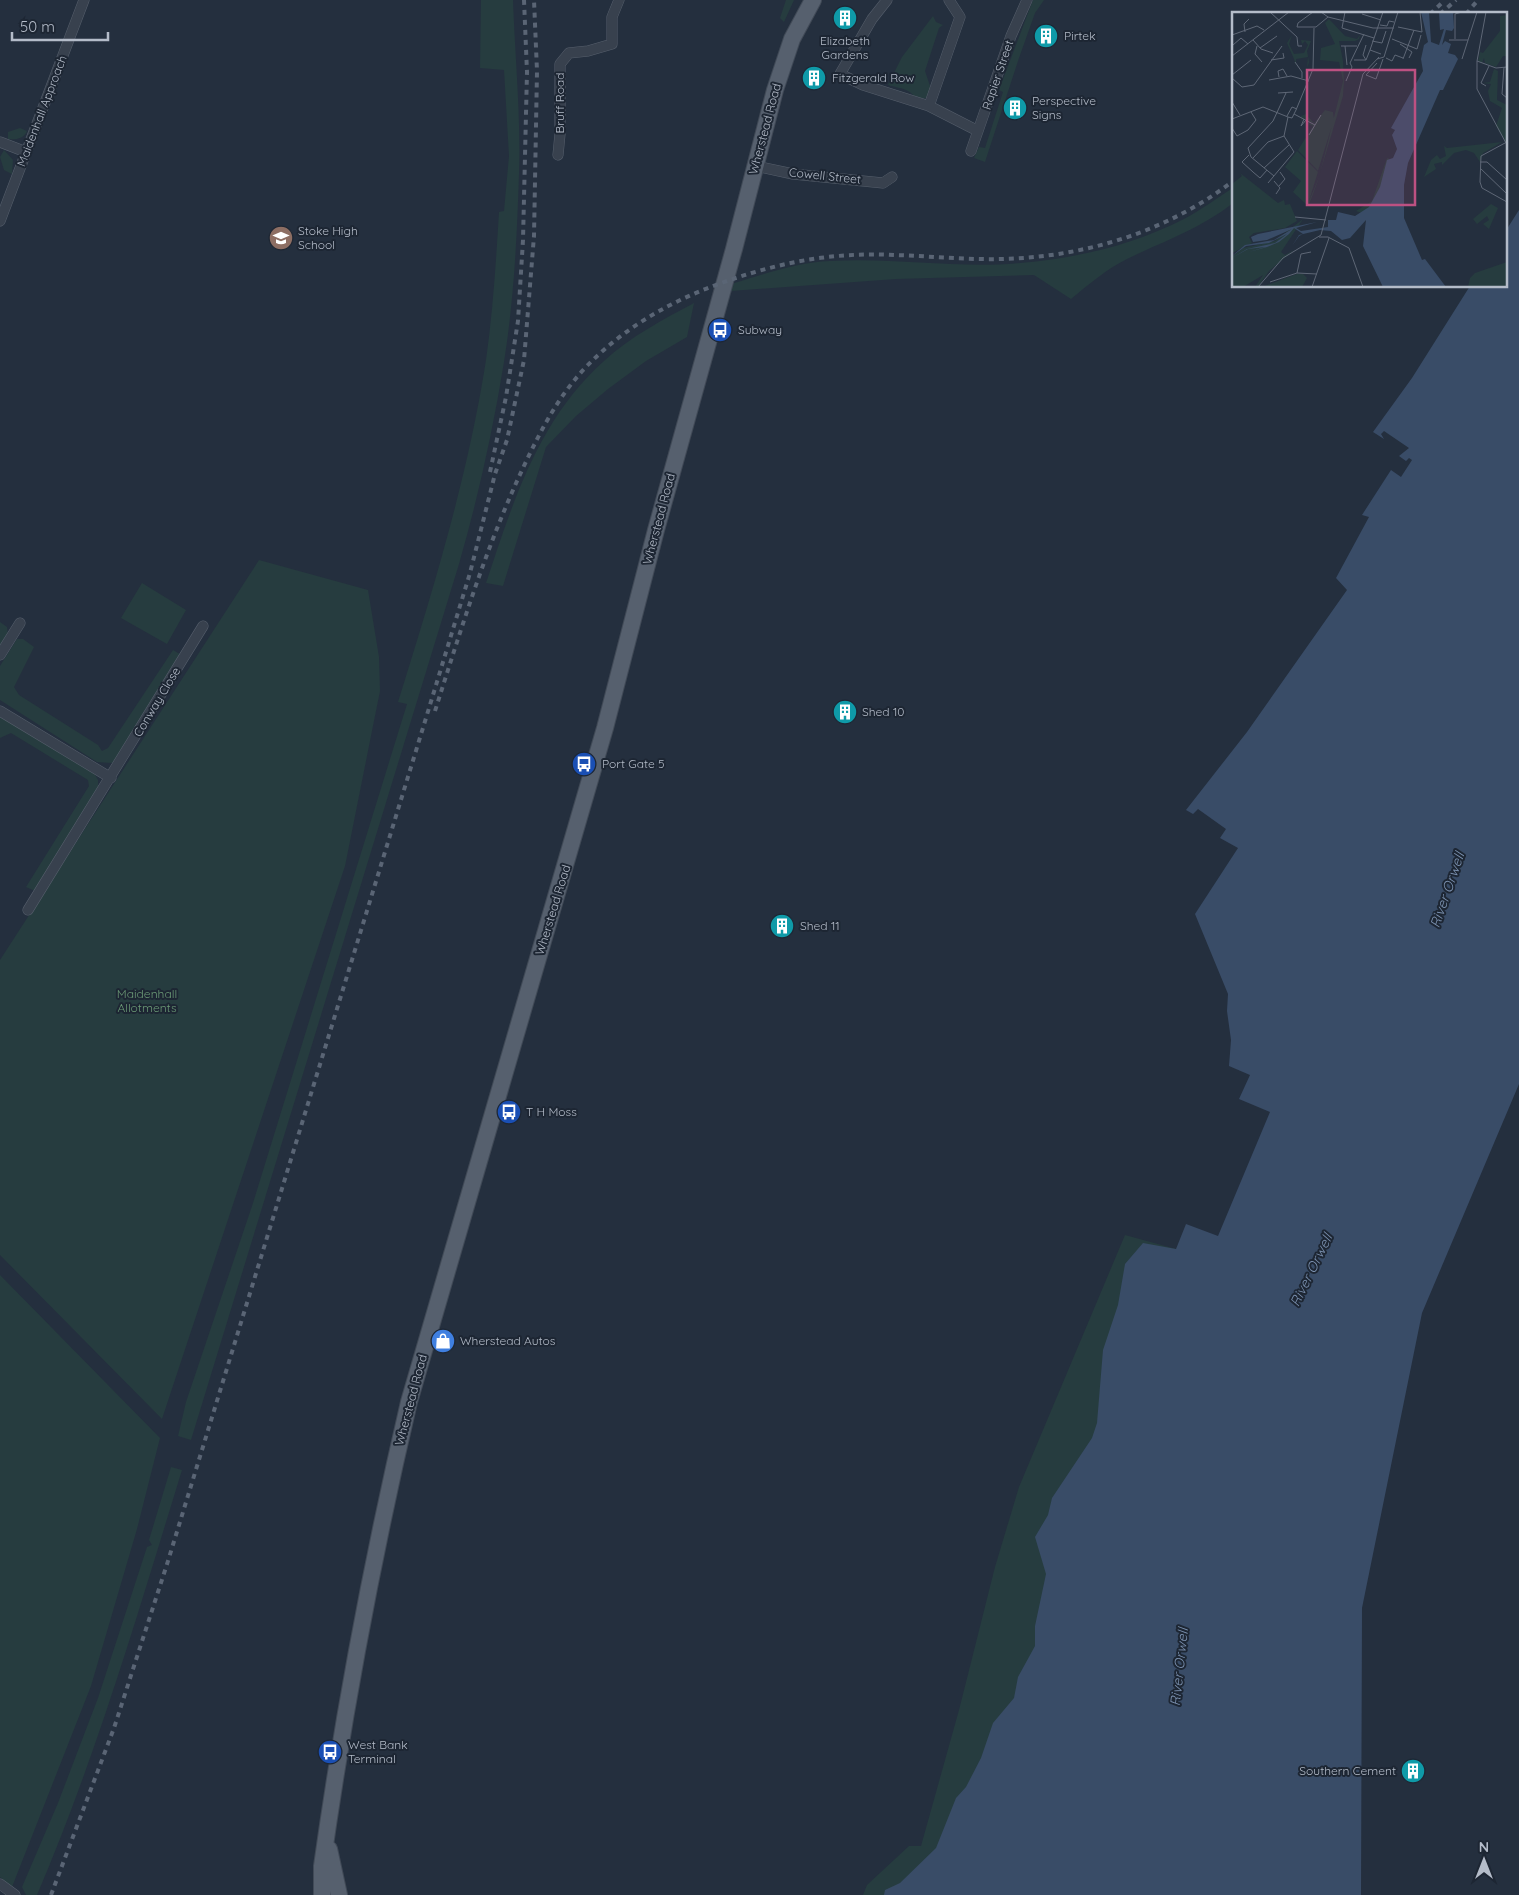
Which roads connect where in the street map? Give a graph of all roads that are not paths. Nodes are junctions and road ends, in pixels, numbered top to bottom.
1 (84, 0) edge
2 (619, 0) edge
3 (813, 0) edge
4 (886, 0) edge
5 (949, 0) edge
6 (1027, 0) edge
7 (929, 106) junction
8 (978, 131) junction
9 (0, 142) edge
10 (971, 151) dead end
11 (26, 152) junction
12 (558, 155) dead end
13 (756, 166) junction
14 (892, 177) dead end
15 (0, 221) edge
16 (20, 623) dead end
17 (203, 626) dead end
18 (0, 656) edge
19 (0, 711) edge
20 (111, 778) junction
21 (28, 910) dead end
22 (327, 1829) junction
23 (0, 1884) edge
24 (15, 1895) edge
25 (322, 1895) edge
26 (339, 1895) edge

1 - 11 street, Maidenhall Approach
2 - 12 street, Bruff Road
3 - 13 main road, Wherstead Road
4 - 7 street
5 - 7 street
6 - 8 street, Rapier Street
7 - 8 street
8 - 10 street, Rapier Street
9 - 11 street
11 - 15 street, Maidenhall Approach
13 - 14 street, Cowell Street
13 - 22 main road, Wherstead Road
16 - 18 street
17 - 20 street, Conway Close
19 - 20 street
20 - 21 street, Conway Close
22 - 25 main road, Wherstead Road
22 - 26 main road, Wherstead Road
23 - 24 street

